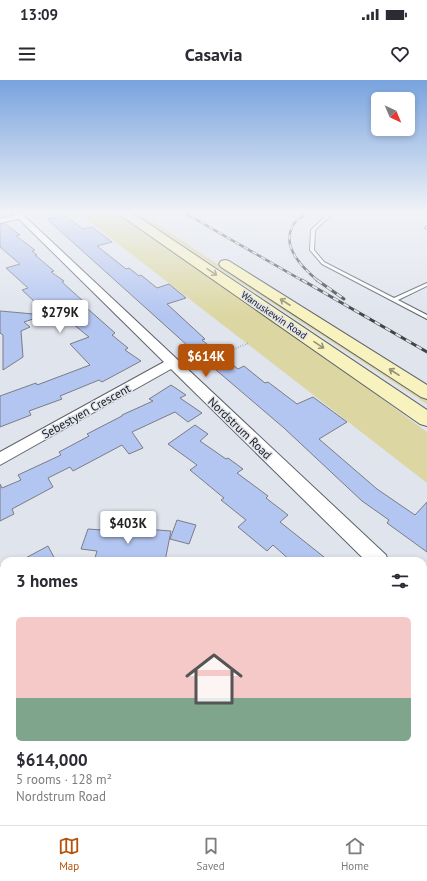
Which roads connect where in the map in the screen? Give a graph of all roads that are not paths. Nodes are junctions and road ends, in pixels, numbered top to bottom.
1 (52, 247) edge
2 (175, 247) edge
3 (198, 247) edge
4 (312, 247) edge
5 (427, 284) edge
6 (394, 300) junction
7 (427, 317) edge
8 (177, 367) junction
9 (427, 393) edge
10 (427, 419) edge
11 (0, 458) edge
12 (375, 557) edge

1 - 8 street, Nordstrum Road
2 -> 10 main road, Wanuskewin Road
9 -> 3 main road, Wanuskewin Road
4 - 6 lane
5 - 6 lane
6 - 7 lane
8 - 11 street, Sebestyen Crescent
8 - 12 street, Nordstrum Road

